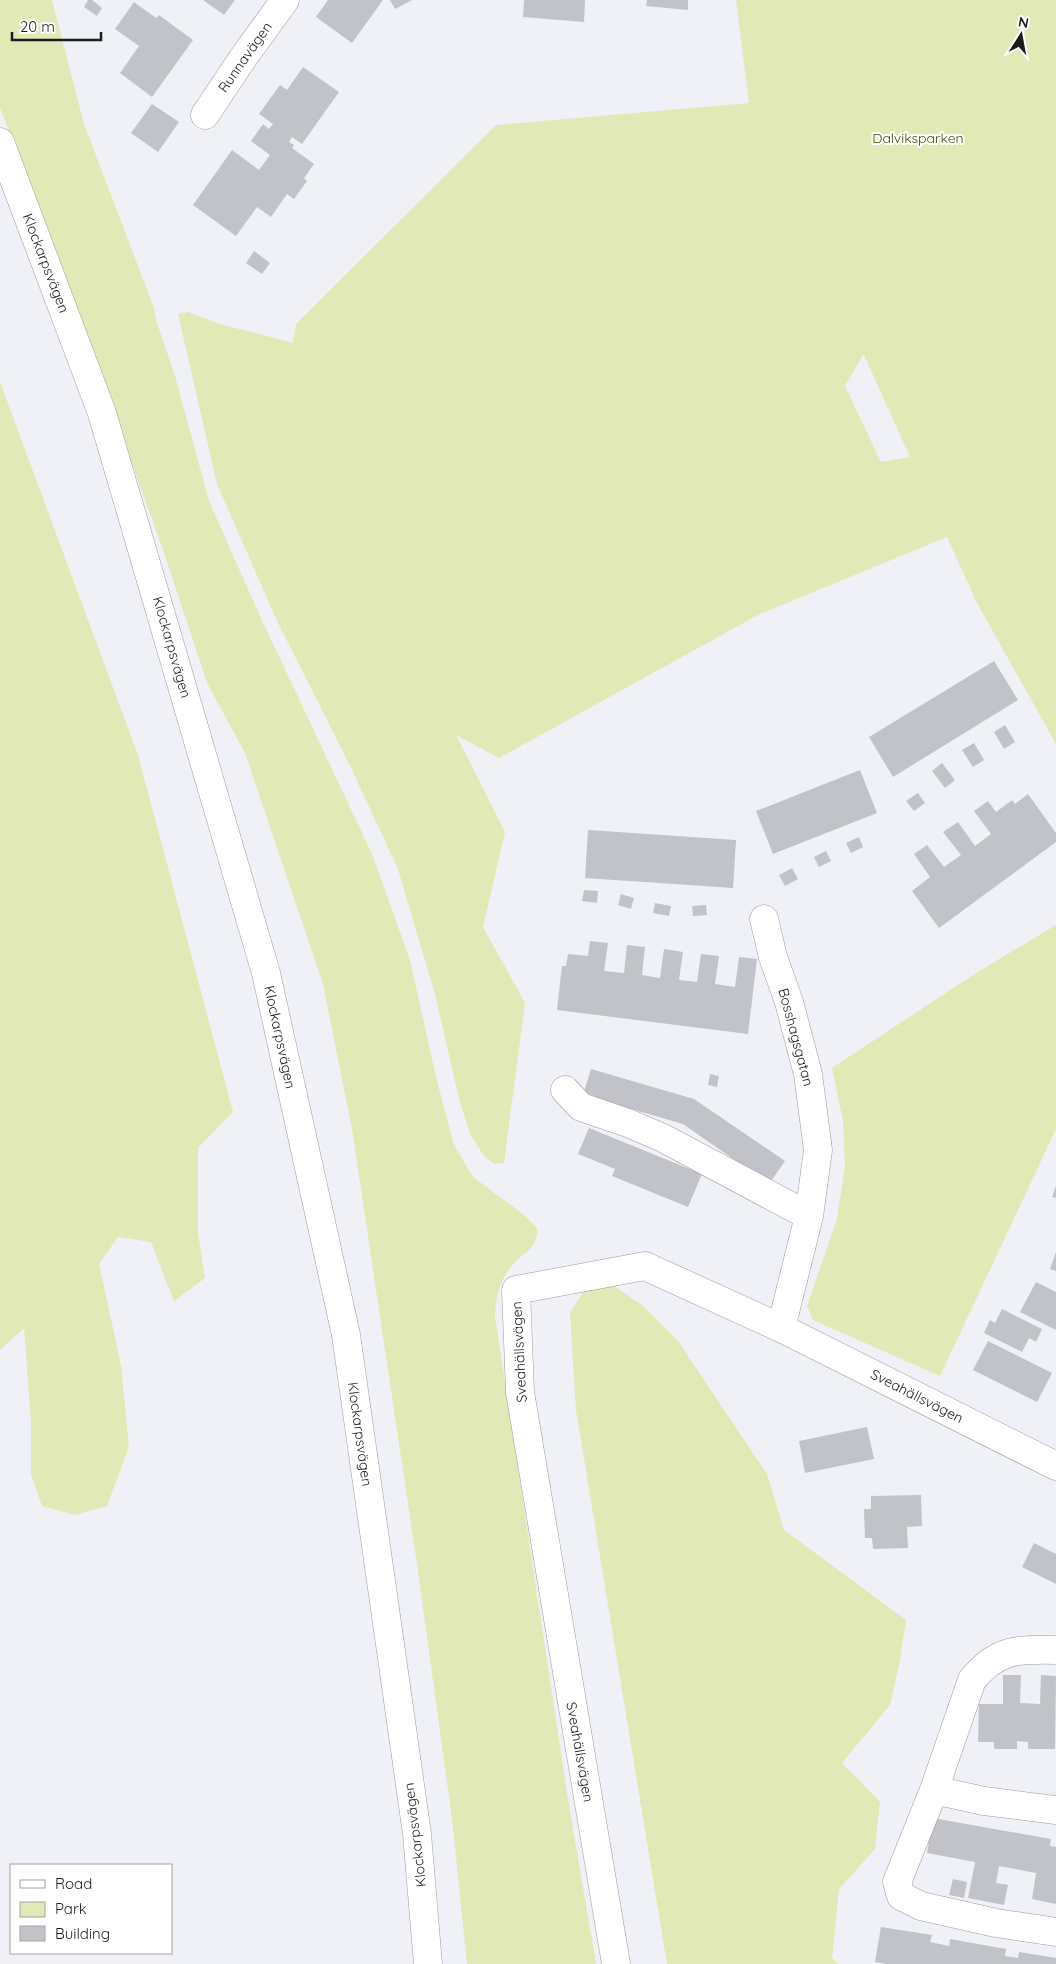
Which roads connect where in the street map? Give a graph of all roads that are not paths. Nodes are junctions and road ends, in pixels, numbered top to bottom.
1 (285, 0) edge
2 (205, 115) dead end
3 (0, 142) edge
4 (764, 918) dead end
5 (565, 1090) dead end
6 (808, 1216) junction
7 (782, 1328) junction
8 (1056, 1466) edge
9 (1056, 1650) edge
10 (934, 1790) junction
11 (1056, 1810) edge
12 (1056, 1932) edge
13 (428, 1964) edge
14 (616, 1964) edge

1 - 2 street, Runnavägen
3 - 13 street, Klockarpsvägen
4 - 6 street, Bosshagsgatan
5 - 6 street
6 - 7 street, Bosshagsgatan
7 - 8 street, Sveahällsvägen
7 - 14 street, Sveahällsvägen
9 - 10 street
10 - 11 street
10 - 12 street

